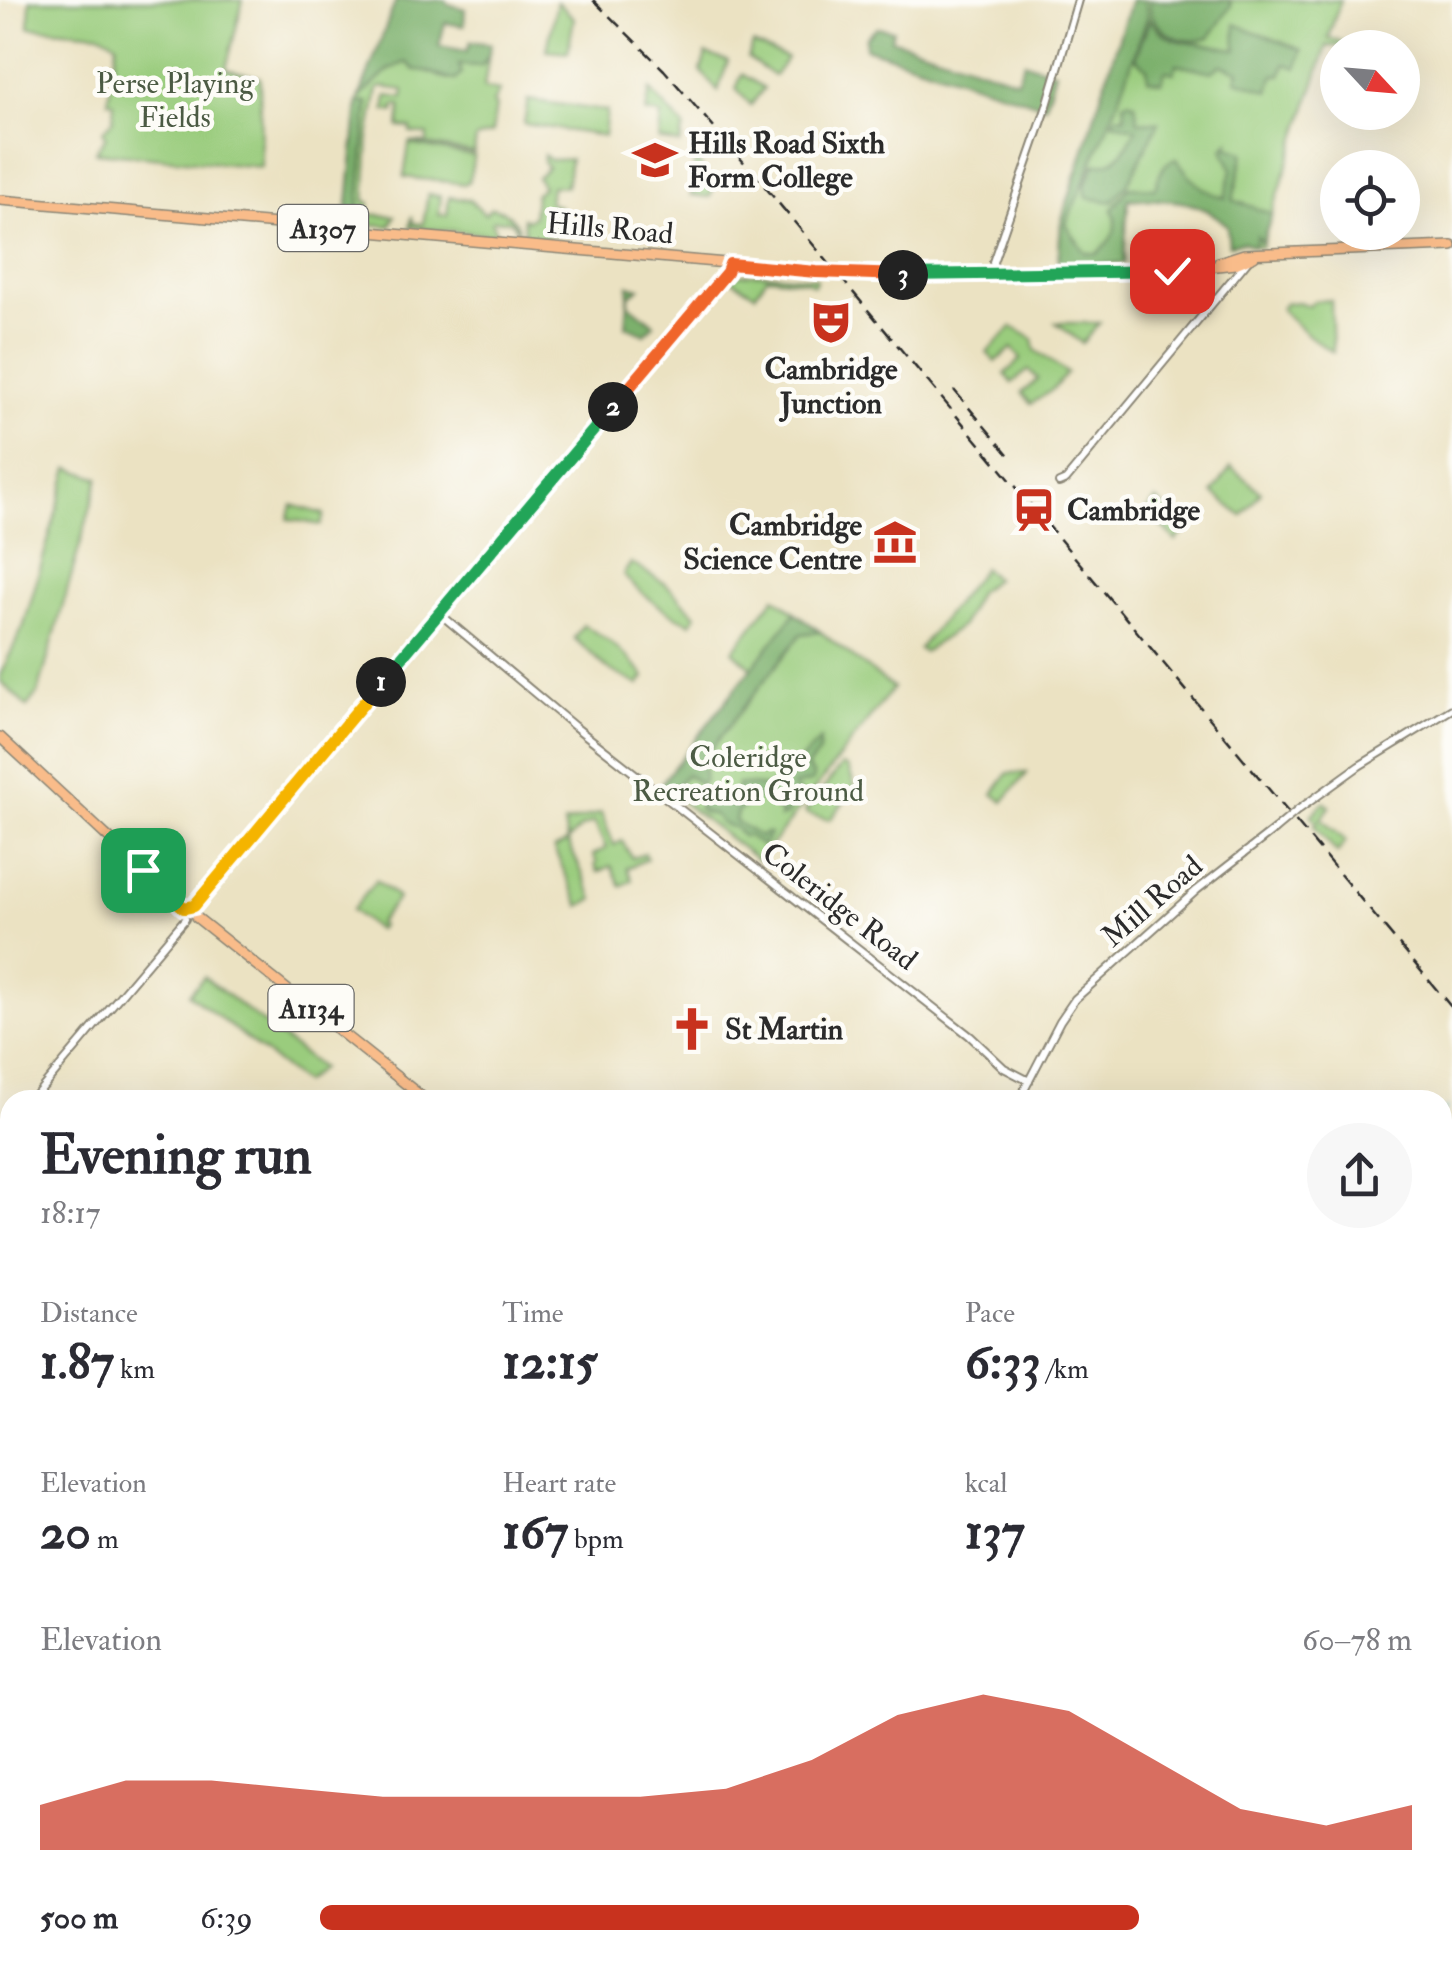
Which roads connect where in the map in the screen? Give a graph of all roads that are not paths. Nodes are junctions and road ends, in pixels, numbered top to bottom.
1 (1078, 0) edge
2 (0, 200) edge
3 (1452, 246) edge
4 (1242, 263) junction
5 (730, 264) junction
6 (1217, 264) junction
7 (995, 274) junction
8 (1225, 286) junction
9 (1059, 483) dead end
10 (439, 613) junction
11 (1452, 708) edge
12 (0, 737) edge
13 (190, 913) junction
14 (1029, 1081) junction
15 (40, 1090) edge
16 (413, 1090) edge
17 (1024, 1090) edge

1 - 7 street
2 - 5 main road, Hills Road / A1307
3 - 4 main road, Hills Road
4 - 6 main road, Hills Road
4 - 6 main road, Hills Road
4 - 8 street
5 - 7 main road, Hills Road / A1307, bridge
5 - 10 street
6 - 7 main road, Hills Road
6 - 8 street
8 - 9 street
10 - 13 street
10 - 14 street, Coleridge Road
11 - 14 street, Mill Road, bridge
12 - 13 main road, A1134
13 - 15 street
13 - 16 main road, A1134
14 - 17 street, Mill Road

